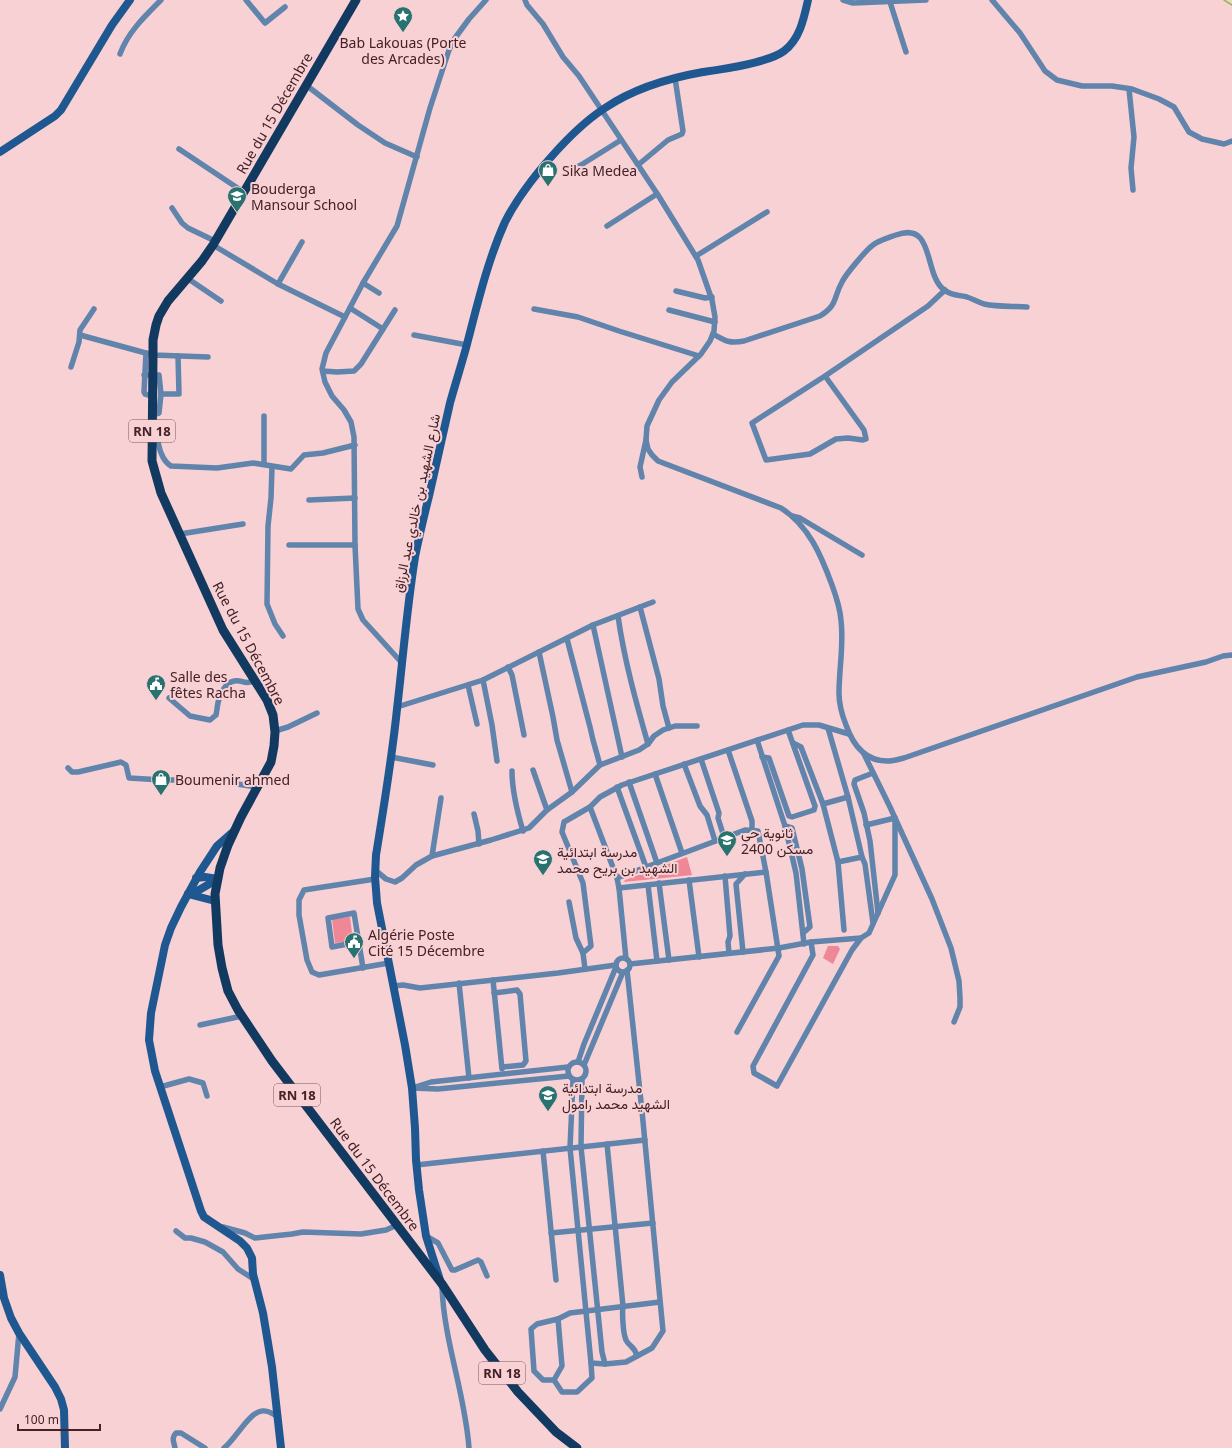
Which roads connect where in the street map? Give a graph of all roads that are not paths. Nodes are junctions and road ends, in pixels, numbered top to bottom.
1 (130, 0) edge
2 (161, 0) edge
3 (246, 0) edge
4 (356, 0) edge
5 (486, 0) edge
6 (525, 0) edge
7 (808, 0) edge
8 (843, 0) edge
9 (926, 0) edge
10 (992, 0) edge
11 (890, 2) junction
12 (285, 7) dead end
13 (906, 52) dead end
14 (120, 54) dead end
15 (675, 78) junction
16 (306, 85) junction
17 (1129, 89) junction
18 (602, 110) junction
19 (621, 140) junction
20 (1232, 141) edge
21 (179, 149) dead end
22 (0, 152) edge
23 (417, 157) junction
24 (638, 165) junction
25 (571, 169) dead end
26 (1133, 190) dead end
27 (245, 193) junction
28 (657, 194) junction
29 (172, 208) dead end
30 (767, 212) dead end
31 (607, 226) dead end
32 (302, 242) dead end
33 (214, 243) junction
34 (696, 256) junction
35 (188, 278) junction
36 (363, 283) junction
37 (278, 284) junction
38 (945, 290) junction
39 (676, 291) dead end
40 (379, 293) dead end
41 (712, 297) junction
42 (221, 302) dead end
43 (1027, 307) dead end
44 (350, 308) junction
45 (94, 309) dead end
46 (534, 309) dead end
47 (395, 310) dead end
48 (669, 310) dead end
49 (345, 317) junction
50 (715, 322) junction
51 (383, 329) junction
52 (713, 334) junction
53 (80, 335) junction
54 (414, 335) dead end
55 (466, 345) junction
56 (149, 354) junction
57 (178, 356) junction
58 (699, 356) junction
59 (208, 357) dead end
60 (71, 367) dead end
61 (323, 371) junction
62 (825, 376) junction
63 (157, 395) junction
64 (152, 415) junction
65 (264, 416) dead end
66 (646, 440) junction
67 (355, 445) junction
68 (264, 464) junction
69 (272, 467) junction
70 (642, 477) dead end
71 (355, 498) junction
72 (309, 500) dead end
73 (792, 516) junction
74 (243, 524) dead end
75 (180, 534) junction
76 (288, 545) dead end
77 (355, 545) junction
78 (862, 555) dead end
79 (653, 602) dead end
80 (640, 607) junction
81 (618, 616) junction
82 (593, 625) junction
83 (283, 636) dead end
84 (567, 639) junction
85 (539, 652) junction
86 (1232, 655) edge
87 (402, 663) junction
88 (508, 667) junction
89 (255, 680) junction
90 (483, 680) junction
91 (468, 685) junction
92 (169, 698) dead end
93 (397, 708) junction
94 (317, 713) dead end
95 (477, 724) dead end
96 (697, 726) dead end
97 (669, 728) junction
98 (828, 728) junction
99 (788, 730) junction
100 (275, 731) junction
101 (849, 734) junction
102 (524, 735) dead end
103 (757, 740) junction
104 (793, 743) junction
105 (648, 744) junction
106 (728, 750) junction
107 (864, 754) junction
108 (391, 757) junction
109 (622, 757) junction
110 (762, 757) junction
111 (701, 759) junction
112 (497, 761) dead end
113 (684, 764) junction
114 (433, 765) dead end
115 (600, 765) junction
116 (68, 768) dead end
117 (533, 770) dead end
118 (512, 771) dead end
119 (873, 773) junction
120 (656, 774) junction
121 (629, 782) junction
122 (257, 787) junction
123 (617, 787) junction
124 (572, 792) junction
125 (848, 797) junction
126 (441, 798) dead end
127 (823, 804) junction
128 (590, 807) junction
129 (547, 810) junction
130 (474, 814) dead end
131 (718, 818) junction
132 (895, 818) junction
133 (709, 821) junction
134 (866, 825) junction
135 (752, 830) junction
136 (234, 831) junction
137 (523, 831) junction
138 (724, 837) junction
139 (715, 841) junction
140 (479, 844) junction
141 (682, 853) junction
142 (432, 856) junction
143 (862, 857) junction
144 (838, 862) junction
145 (657, 863) junction
146 (646, 867) junction
147 (375, 870) junction
148 (766, 872) junction
149 (745, 874) junction
150 (725, 876) junction
151 (196, 878) junction
152 (617, 878) junction
153 (218, 879) junction
154 (375, 879) junction
155 (689, 880) junction
156 (659, 884) junction
157 (648, 885) junction
158 (619, 888) junction
159 (188, 894) junction
160 (215, 901) junction
161 (569, 902) dead end
162 (878, 913) junction
163 (873, 924) junction
164 (844, 930) dead end
165 (861, 938) junction
166 (358, 942) junction
167 (811, 942) junction
168 (804, 944) junction
169 (779, 948) junction
170 (743, 952) junction
171 (583, 953) junction
172 (729, 953) junction
173 (699, 957) junction
174 (626, 959) junction
175 (669, 960) junction
176 (658, 961) junction
177 (388, 963) junction
178 (616, 966) junction
179 (363, 968) junction
180 (585, 969) junction
181 (627, 969) junction
182 (493, 980) junction
183 (459, 983) junction
184 (393, 986) junction
185 (494, 993) junction
186 (242, 1016) junction
187 (954, 1022) dead end
188 (200, 1024) dead end
189 (737, 1032) dead end
190 (581, 1063) junction
191 (502, 1067) junction
192 (568, 1067) junction
193 (503, 1074) junction
194 (469, 1078) junction
195 (571, 1078) junction
196 (582, 1079) junction
197 (160, 1087) junction
198 (412, 1088) junction
199 (207, 1096) dead end
200 (645, 1140) junction
201 (607, 1144) junction
202 (581, 1147) junction
203 (570, 1148) junction
204 (543, 1151) junction
205 (416, 1165) junction
206 (653, 1223) junction
207 (397, 1225) junction
208 (218, 1226) junction
209 (616, 1226) junction
210 (589, 1228) junction
211 (578, 1230) junction
212 (176, 1231) dead end
213 (551, 1233) junction
214 (426, 1236) junction
215 (0, 1275) edge
216 (487, 1276) dead end
217 (254, 1280) junction
218 (556, 1280) dead end
219 (442, 1284) junction
220 (660, 1302) junction
221 (623, 1306) junction
222 (598, 1309) junction
223 (585, 1310) junction
224 (558, 1319) junction
225 (19, 1332) junction
226 (637, 1356) junction
227 (591, 1363) junction
228 (605, 1364) junction
229 (554, 1380) junction
230 (0, 1409) edge
231 (277, 1416) junction
232 (65, 1448) edge
233 (175, 1448) edge
234 (204, 1448) edge
235 (224, 1448) edge
236 (281, 1448) edge
237 (468, 1448) edge
238 (577, 1448) edge

1 - 22 main road
2 - 14 street
3 - 12 street
4 - 16 main road, Rue du 15 Décembre / RN 18
5 - 23 street
6 - 18 street
7 - 15 main road, شارع الشهيد بن خالدي عبد الرزاق
8 - 11 street
9 - 11 street
10 - 17 street
11 - 13 street
15 - 18 main road, شارع الشهيد بن خالدي عبد الرزاق
15 - 24 street
16 - 23 street
16 - 27 main road, Rue du 15 Décembre / RN 18
17 - 20 street
17 - 26 street
18 - 19 street
18 - 55 main road, شارع الشهيد بن خالدي عبد الرزاق
19 - 24 street
19 - 25 street
21 - 27 street
23 - 36 street
24 - 28 street
27 - 33 main road, Rue du 15 Décembre / RN 18
28 - 31 street
28 - 34 street
29 - 33 street
30 - 34 street
32 - 37 street
33 - 35 main road, Rue du 15 Décembre / RN 18
33 - 37 street
34 - 41 street
35 - 42 street
35 - 56 main road, Rue du 15 Décembre / RN 18
36 - 40 street
36 - 44 street
37 - 49 street
38 - 43 street
38 - 52 street
38 - 62 street
39 - 41 street
41 - 50 street
44 - 49 street
44 - 51 street
45 - 53 street
46 - 58 street
47 - 51 street
48 - 50 street
49 - 61 street
50 - 52 street
51 - 61 street
52 - 58 street
53 - 56 street
53 - 60 street
54 - 55 street
55 - 87 main road, شارع الشهيد بن خالدي عبد الرزاق
56 - 57 street
56 - 63 main road, Rue du 15 Décembre / RN 18
57 - 59 street
57 - 63 street
58 - 66 street
61 - 67 street
62 - 62 street
63 - 64 main road, Rue du 15 Décembre / RN 18
64 - 68 street
64 - 75 main road, Rue du 15 Décembre / RN 18
65 - 68 street
66 - 70 street
66 - 73 street
67 - 69 street
67 - 71 street
68 - 69 street
69 - 83 street
71 - 72 street
71 - 77 street
73 - 78 street
73 - 101 street
74 - 75 street
75 - 89 main road, Rue du 15 Décembre / RN 18
76 - 77 street
77 - 87 street
79 - 80 street
80 - 81 street
80 - 97 street
81 - 82 street
81 - 105 street
82 - 84 street
82 - 109 street
84 - 85 street
84 - 115 street
85 - 88 street
85 - 124 street
86 - 107 street
87 - 93 main road, شارع الشهيد بن خالدي عبد الرزاق
88 - 90 street
88 - 102 street
89 - 92 street
89 - 100 main road, Rue du 15 Décembre / RN 18
90 - 91 street
90 - 112 street
91 - 93 street
91 - 95 street
93 - 108 main road, شارع الشهيد بن خالدي عبد الرزاق
94 - 100 street
96 - 97 street
97 - 105 street
98 - 99 street
98 - 101 street
98 - 125 street
99 - 103 street
99 - 104 street
100 - 122 main road, Rue du 15 Décembre / RN 18
101 - 107 street
103 - 106 street
103 - 110 street
104 - 110 street
104 - 127 street
105 - 109 street
106 - 111 street
106 - 135 street
107 - 119 street
108 - 114 street
108 - 147 main road, شارع الشهيد بن خالدي عبد الرزاق
109 - 115 street
110 - 168 street
111 - 113 street
111 - 131 street
113 - 120 street
113 - 133 street
115 - 124 street
116 - 122 street
117 - 129 street
118 - 137 street
119 - 132 street
119 - 134 street
120 - 121 street
120 - 141 street
121 - 123 street
121 - 145 street
122 - 136 main road, Rue du 15 Décembre / RN 18
123 - 128 street
123 - 146 street
124 - 129 street
125 - 127 street
125 - 143 street
126 - 142 street
127 - 144 street
128 - 152 street
128 - 171 street
129 - 137 street
130 - 140 street
131 - 133 street
131 - 138 street
132 - 134 street
132 - 162 street
132 - 187 street
133 - 139 street
134 - 162 street
135 - 138 street
135 - 148 street
136 - 151 main road
136 - 153 main road, Rue du 15 Décembre / RN 18
137 - 140 street
138 - 139 street
139 - 141 street
140 - 142 street
141 - 145 street
142 - 147 street
143 - 144 street
143 - 163 street
144 - 164 street
145 - 146 street
146 - 152 street
147 - 154 main road, شارع الشهيد بن خالدي عبد الرزاق
148 - 149 street
148 - 169 street
149 - 150 street
149 - 170 street
150 - 155 street
150 - 172 street
151 - 153 main road
151 - 159 main road
152 - 158 street
153 - 159 main road
153 - 160 main road, Rue du 15 Décembre / RN 18
154 - 177 main road, شارع الشهيد بن خالدي عبد الرزاق
154 - 179 street
155 - 156 street
155 - 173 street
156 - 157 street
156 - 175 street
157 - 158 street
157 - 176 street
158 - 174 street
159 - 160 main road
159 - 197 main road
160 - 186 main road, Rue du 15 Décembre / RN 18
161 - 171 street
162 - 163 street
163 - 165 street
165 - 167 street
165 - 167 street
166 - 166 street
166 - 179 street
167 - 168 street
168 - 169 street
169 - 170 street
169 - 189 street
170 - 172 street
171 - 180 street
172 - 173 street
173 - 175 street
174 - 178 street
174 - 181 street
175 - 176 street
176 - 181 street
177 - 179 street
177 - 184 main road, شارع الشهيد بن خالدي عبد الرزاق
178 - 180 street
178 - 181 street
178 - 190 street
180 - 182 street
181 - 190 street
181 - 200 street
182 - 183 street
182 - 185 street
183 - 184 street
183 - 194 street
184 - 198 main road, شارع الشهيد بن خالدي عبد الرزاق
185 - 191 street
185 - 191 street
186 - 188 street
186 - 207 main road, Rue du 15 Décembre / RN 18
190 - 192 street
190 - 196 street
191 - 193 street
192 - 193 street
192 - 195 street
193 - 194 street
194 - 198 street
195 - 196 street
195 - 198 street
195 - 203 street
196 - 202 street
197 - 199 street
197 - 208 main road
198 - 205 main road, شارع الشهيد بن خالدي عبد الرزاق
200 - 201 street
200 - 206 street
201 - 202 street
201 - 209 street
202 - 203 street
202 - 210 street
203 - 204 street
203 - 211 street
204 - 205 street
204 - 213 street
205 - 214 main road, شارع الشهيد بن خالدي عبد الرزاق
206 - 209 street
206 - 220 street
207 - 208 street
207 - 219 main road, Rue du 15 Décembre / RN 18
208 - 217 main road
209 - 210 street
209 - 221 street
210 - 211 street
210 - 222 street
211 - 213 street
211 - 223 street
212 - 217 street
213 - 218 street
214 - 216 street
214 - 219 main road, شارع الشهيد بن خالدي عبد الرزاق
215 - 225 main road
217 - 231 main road
219 - 237 street
219 - 238 main road, Rue du 15 Décembre / RN 18
220 - 221 street
220 - 226 street
221 - 222 street
221 - 226 street
222 - 223 street
222 - 228 street
223 - 224 street
223 - 227 street
224 - 229 street
224 - 229 street
225 - 230 street
225 - 232 main road
226 - 228 street
227 - 228 street
227 - 229 street
231 - 235 street
231 - 236 main road
233 - 234 street

